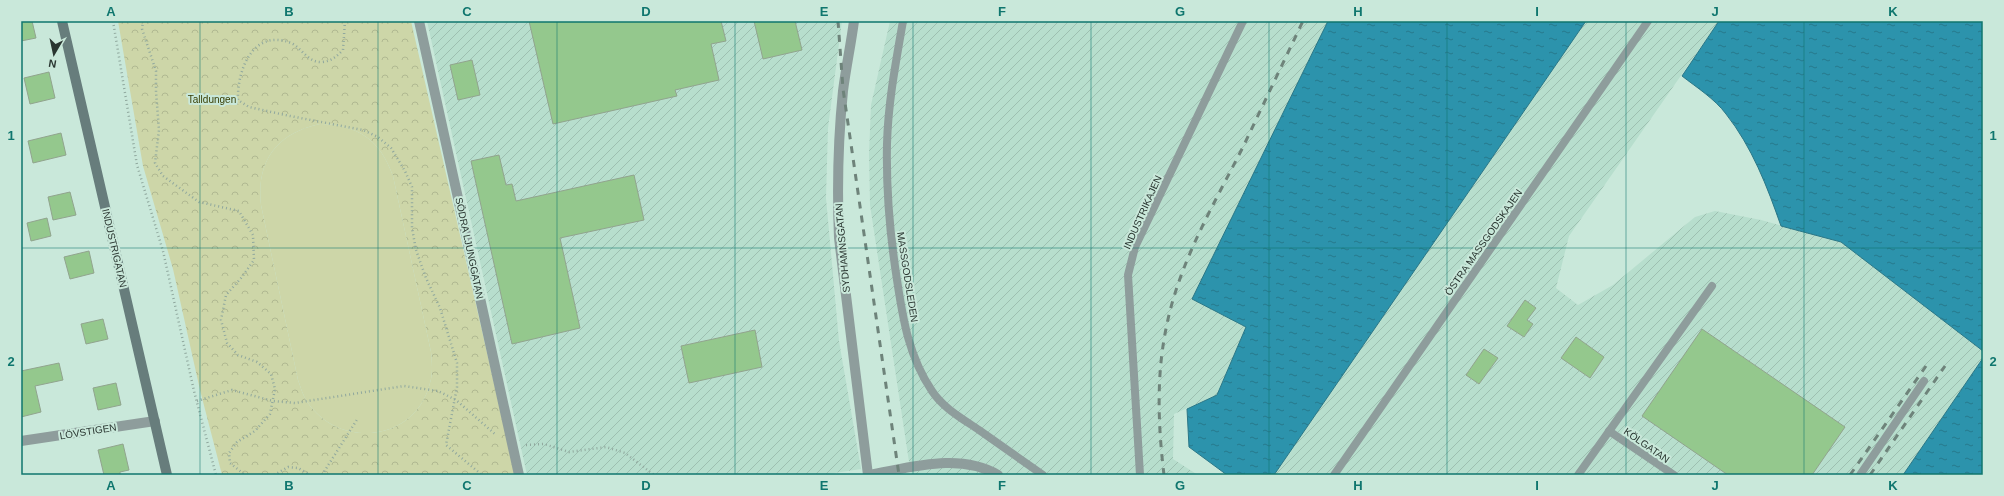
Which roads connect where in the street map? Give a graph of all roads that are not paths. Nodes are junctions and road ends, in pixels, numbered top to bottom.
1 (62, 21) edge
2 (419, 21) edge
3 (854, 21) edge
4 (903, 21) edge
5 (1243, 21) edge
6 (1648, 21) edge
7 (1712, 286) dead end
8 (1924, 381) dead end
9 (155, 421) junction
10 (1609, 431) junction
11 (21, 441) edge
12 (167, 475) edge
13 (519, 475) edge
14 (868, 475) edge
15 (998, 475) edge
16 (1043, 475) edge
17 (1140, 475) edge
18 (1334, 475) edge
19 (1578, 475) edge
20 (1674, 475) edge
21 (1860, 475) edge

1 - 9 street, INDUSTRIGATAN
2 - 13 street, SÖDRA LJUNGGATAN
3 - 14 street, SYDHAMNSGATAN
4 - 16 lane, MASSGODSLEDEN
5 - 17 lane, INDUSTRIKAJEN
6 - 18 lane, ÖSTRA MASSGODSKAJEN
7 - 10 lane
8 - 21 lane
9 - 11 street, LÖVSTIGEN
9 - 12 street, INDUSTRIGATAN
10 - 19 lane
10 - 20 lane, KÖLGATAN
14 - 15 street

